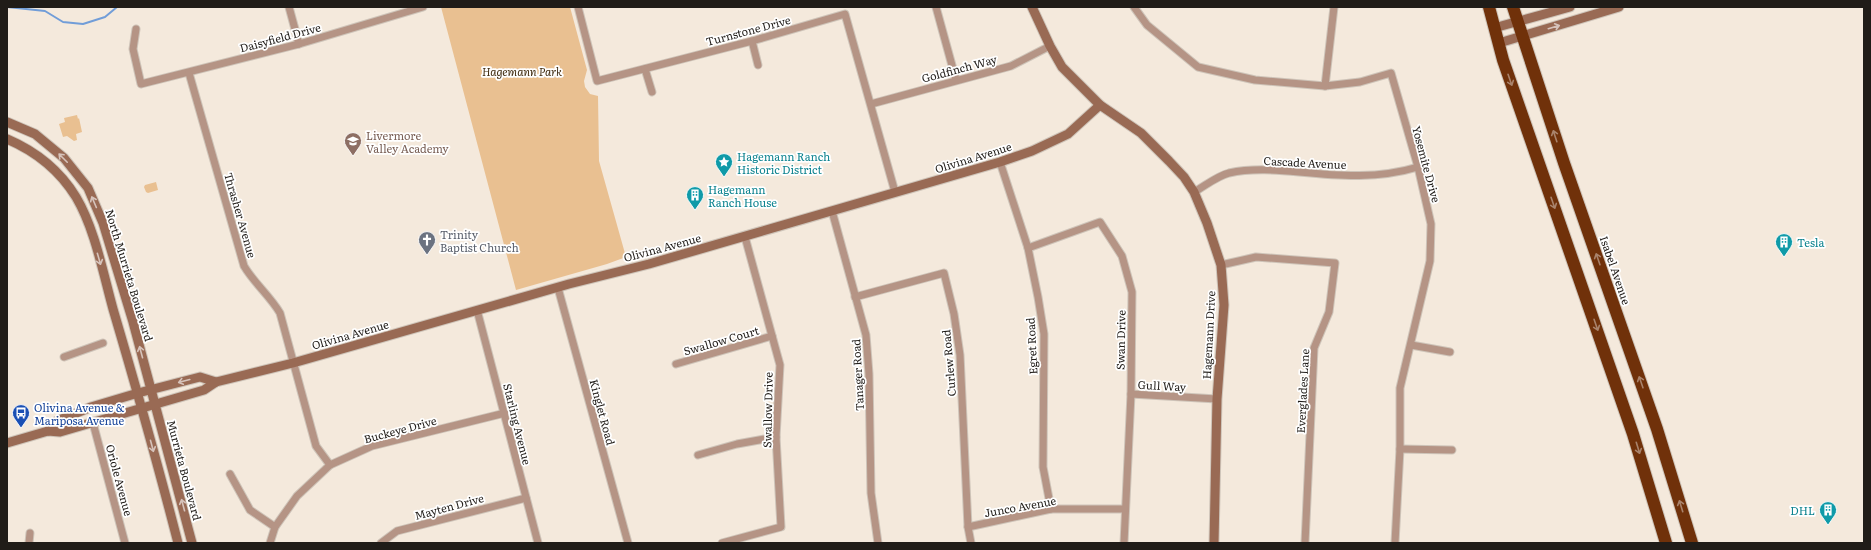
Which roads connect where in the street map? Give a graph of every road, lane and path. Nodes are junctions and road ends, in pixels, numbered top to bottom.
1 (289, 7) edge
2 (423, 7) edge
3 (578, 7) edge
4 (936, 7) edge
5 (1032, 7) edge
6 (1134, 7) edge
7 (1334, 7) edge
8 (1489, 7) edge
9 (1513, 7) edge
10 (1570, 7) edge
11 (1619, 7) edge
12 (1517, 22) junction
13 (1494, 28) junction
14 (136, 29) dead end
15 (1523, 36) junction
16 (752, 41) junction
17 (1499, 42) junction
18 (299, 44) junction
19 (1050, 46) junction
20 (758, 65) dead end
21 (645, 68) junction
22 (189, 73) junction
23 (956, 80) junction
24 (1325, 86) junction
25 (652, 92) dead end
26 (871, 104) junction
27 (1100, 104) junction
28 (7, 122) edge
29 (7, 139) edge
30 (1000, 162) junction
31 (1418, 167) junction
32 (895, 192) junction
33 (1194, 192) junction
34 (832, 211) junction
35 (745, 236) junction
36 (1028, 248) junction
37 (1221, 265) junction
38 (558, 288) junction
39 (855, 297) junction
40 (477, 310) junction
41 (772, 336) junction
42 (102, 344) dead end
43 (1411, 345) junction
44 (1450, 352) dead end
45 (64, 357) dead end
46 (293, 363) junction
47 (676, 364) dead end
48 (216, 382) junction
49 (151, 390) junction
50 (138, 394) junction
51 (1131, 394) junction
52 (1217, 399) junction
53 (155, 404) junction
54 (143, 408) junction
55 (505, 413) junction
56 (94, 423) junction
57 (48, 431) junction
58 (776, 437) junction
59 (7, 443) edge
60 (1400, 449) junction
61 (1452, 450) dead end
62 (698, 455) dead end
63 (330, 465) junction
64 (230, 474) dead end
65 (526, 498) junction
66 (1124, 509) junction
67 (1051, 510) junction
68 (276, 527) junction
69 (968, 527) junction
70 (30, 533) dead end
71 (29, 543) edge
72 (125, 543) edge
73 (178, 543) edge
74 (192, 543) edge
75 (270, 543) edge
76 (381, 543) edge
77 (538, 543) edge
78 (628, 543) edge
79 (722, 543) edge
80 (878, 543) edge
81 (971, 543) edge
82 (1124, 543) edge
83 (1214, 543) edge
84 (1305, 543) edge
85 (1395, 543) edge
86 (1666, 543) edge
87 (1692, 543) edge

1 - 18 street
2 - 18 street, Daisyfield Drive
3 - 21 street, Turnstone Drive
4 - 23 street
5 - 19 street, Hagemann Drive
6 - 24 street, Yosemite Drive
7 - 24 street
8 - 13 highway
9 - 12 highway, Isabel Avenue
10 - 12 street
15 -> 11 street
12 - 13 street
12 - 15 highway, Isabel Avenue
13 - 17 highway
14 - 22 street, Daisyfield Drive
15 - 17 street
87 -> 15 highway, Isabel Avenue
16 - 20 street
16 - 21 street, Turnstone Drive
16 - 26 street, Turnstone Drive
17 -> 86 highway
18 - 22 street, Daisyfield Drive
19 - 23 street, Goldfinch Way
19 - 27 street, Hagemann Drive
21 - 25 street
22 - 46 street, Thrasher Avenue
23 - 26 street, Goldfinch Way
24 - 31 street, Yosemite Drive
26 - 32 street, Turnstone Drive
27 - 30 street, Olivina Avenue
27 - 33 street, Hagemann Drive
49 -> 28 street, North Murrieta Boulevard
29 -> 50 street
30 - 32 street, Olivina Avenue
30 - 36 street, Egret Road
31 - 33 street, Cascade Avenue
31 - 43 street, Yosemite Drive
32 - 34 street, Olivina Avenue
33 - 37 street, Hagemann Drive
34 - 35 street, Olivina Avenue
34 - 39 street, Tanager Road
35 - 38 street, Olivina Avenue
35 - 41 street, Swallow Drive
36 - 51 street, Swan Drive
36 - 67 street, Egret Road
37 - 52 street, Hagemann Drive
37 - 84 street, Everglades Lane
38 - 40 street, Olivina Avenue
38 - 78 street, Kinglet Road
39 - 69 street, Curlew Road
39 - 80 street, Tanager Road
40 - 46 street, Olivina Avenue
40 - 55 street, Starling Avenue
41 - 47 street, Swallow Court
41 - 58 street, Swallow Drive
42 - 45 street
43 - 44 street
43 - 60 street, Yosemite Drive
46 - 48 street, Olivina Avenue
46 - 63 street, Thrasher Avenue
48 -> 49 street, Olivina Avenue
48 - 53 street, Olivina Avenue
49 - 50 street, Olivina Avenue
49 - 53 street, North Murrieta Boulevard
50 - 54 street
50 - 57 street, Olivina Avenue
51 - 52 street, Gull Way
51 - 66 street, Swan Drive
52 - 83 street, Hagemann Drive
53 - 54 street, Olivina Avenue
74 -> 53 street, Murrieta Boulevard
54 - 56 street, Olivina Avenue
54 -> 73 street
55 - 63 street, Buckeye Drive
55 - 65 street, Starling Avenue
56 - 57 street, Olivina Avenue
56 - 72 street, Oriole Avenue
57 - 59 street, Olivina Avenue
58 - 62 street
58 - 79 street, Swallow Drive
60 - 61 street
60 - 85 street, Yosemite Drive
63 - 68 street, Buckeye Drive
64 - 68 street
65 - 76 street, Mayten Drive
65 - 77 street, Starling Avenue
66 - 67 street, Junco Avenue
66 - 82 street, Swan Drive
67 - 69 street, Junco Avenue
68 - 75 street, Buckeye Drive
69 - 81 street, Curlew Road
70 - 71 street

